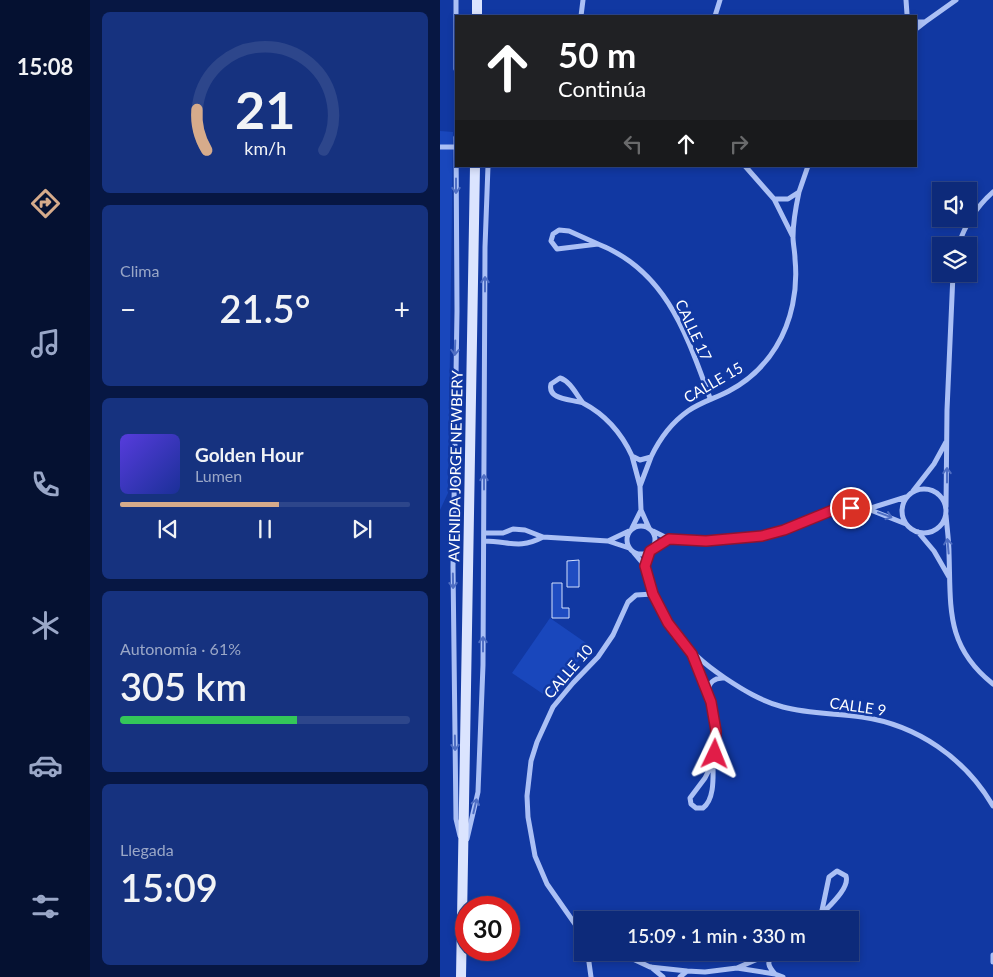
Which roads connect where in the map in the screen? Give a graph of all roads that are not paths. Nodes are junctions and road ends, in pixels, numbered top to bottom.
1 (456, 0) edge
2 (477, 0) edge
3 (583, 0) edge
4 (720, 0) edge
5 (906, 0) edge
6 (956, 0) edge
7 (456, 15) edge
8 (477, 15) edge
9 (581, 15) edge
10 (715, 15) edge
11 (908, 15) edge
12 (917, 22) edge
13 (925, 22) junction
14 (917, 29) edge
15 (440, 147) edge
16 (455, 147) edge
17 (456, 167) edge
18 (475, 167) edge
19 (488, 167) edge
20 (744, 167) edge
21 (808, 167) edge
22 (799, 192) junction
23 (993, 192) edge
24 (774, 199) junction
25 (792, 237) junction
26 (961, 237) edge
27 (598, 244) junction
28 (953, 282) edge
29 (710, 398) junction
30 (583, 403) junction
31 (946, 442) junction
32 (632, 456) junction
33 (651, 457) junction
34 (640, 486) junction
35 (912, 492) junction
36 (907, 497) junction
37 (946, 507) junction
38 (868, 509) junction
39 (641, 510) junction
40 (946, 515) junction
41 (906, 524) junction
42 (651, 529) junction
43 (630, 530) junction
44 (484, 532) junction
45 (918, 532) junction
46 (503, 533) junction
47 (543, 537) junction
48 (669, 539) junction
49 (484, 541) junction
50 (503, 541) junction
51 (608, 541) junction
52 (631, 550) junction
53 (651, 550) junction
54 (645, 566) junction
55 (950, 577) junction
56 (653, 594) junction
57 (692, 654) junction
58 (724, 678) junction
59 (993, 684) edge
60 (707, 693) junction
61 (713, 762) junction
62 (993, 806) edge
63 (464, 854) junction
64 (819, 918) edge
65 (574, 923) edge
66 (993, 955) edge
67 (589, 961) edge
68 (637, 961) edge
69 (754, 961) edge
70 (768, 961) edge
71 (993, 962) edge
72 (650, 967) junction
73 (737, 968) junction
74 (687, 971) junction
75 (775, 974) junction
76 (461, 977) edge
77 (591, 977) edge
78 (663, 977) edge
79 (680, 977) edge
80 (783, 977) edge

1 - 7 street
2 - 8 main road
3 - 9 street
4 - 10 street
5 - 11 street
6 - 13 street
12 - 13 street
13 - 14 street
15 - 16 street
17 -> 63 street
18 - 63 main road, AVENIDA JORGE NEWBERY
44 -> 19 street
20 - 24 street
21 - 22 street
22 - 24 street
22 - 25 street
23 - 26 street
24 - 25 street
25 - 29 street, CALLE 15
27 - 27 street, CALLE 17
27 - 29 street, CALLE 17
28 - 31 street
29 - 33 street, CALLE 15
30 - 30 street
30 - 32 street
31 - 35 street
37 -> 31 street
32 - 33 street
32 - 34 street
33 - 34 street, CALLE 15
34 - 39 street
35 - 36 street
35 - 37 street
36 - 38 street
36 - 41 street
37 - 40 street
38 -> 41 street
38 - 48 street
39 - 42 street
39 - 43 street
40 - 45 street
55 -> 40 street
41 - 45 street
42 - 43 street
42 - 48 street
42 - 53 street
43 - 51 street
43 - 52 street
44 - 46 street
44 - 49 street
45 - 55 street
46 - 47 street
46 - 50 street
47 - 50 street
47 - 51 street
48 - 53 street
49 - 50 street
63 -> 49 street
51 - 52 street
52 - 53 street
52 - 54 street
53 - 54 street
54 - 56 street
55 - 59 street
56 - 57 street
56 - 65 street, CALLE 10
57 - 58 street, CALLE 9
57 - 60 street
58 - 60 street
58 - 62 street, CALLE 9
60 - 61 street
61 - 61 street
63 - 76 main road, AVENIDA JORGE NEWBERY
64 - 64 street
66 - 71 street
67 - 77 street
68 - 72 street
69 - 73 street
70 - 75 street
72 - 74 street
72 - 78 street
73 - 74 street
73 - 75 street
74 - 79 street
75 - 80 street

